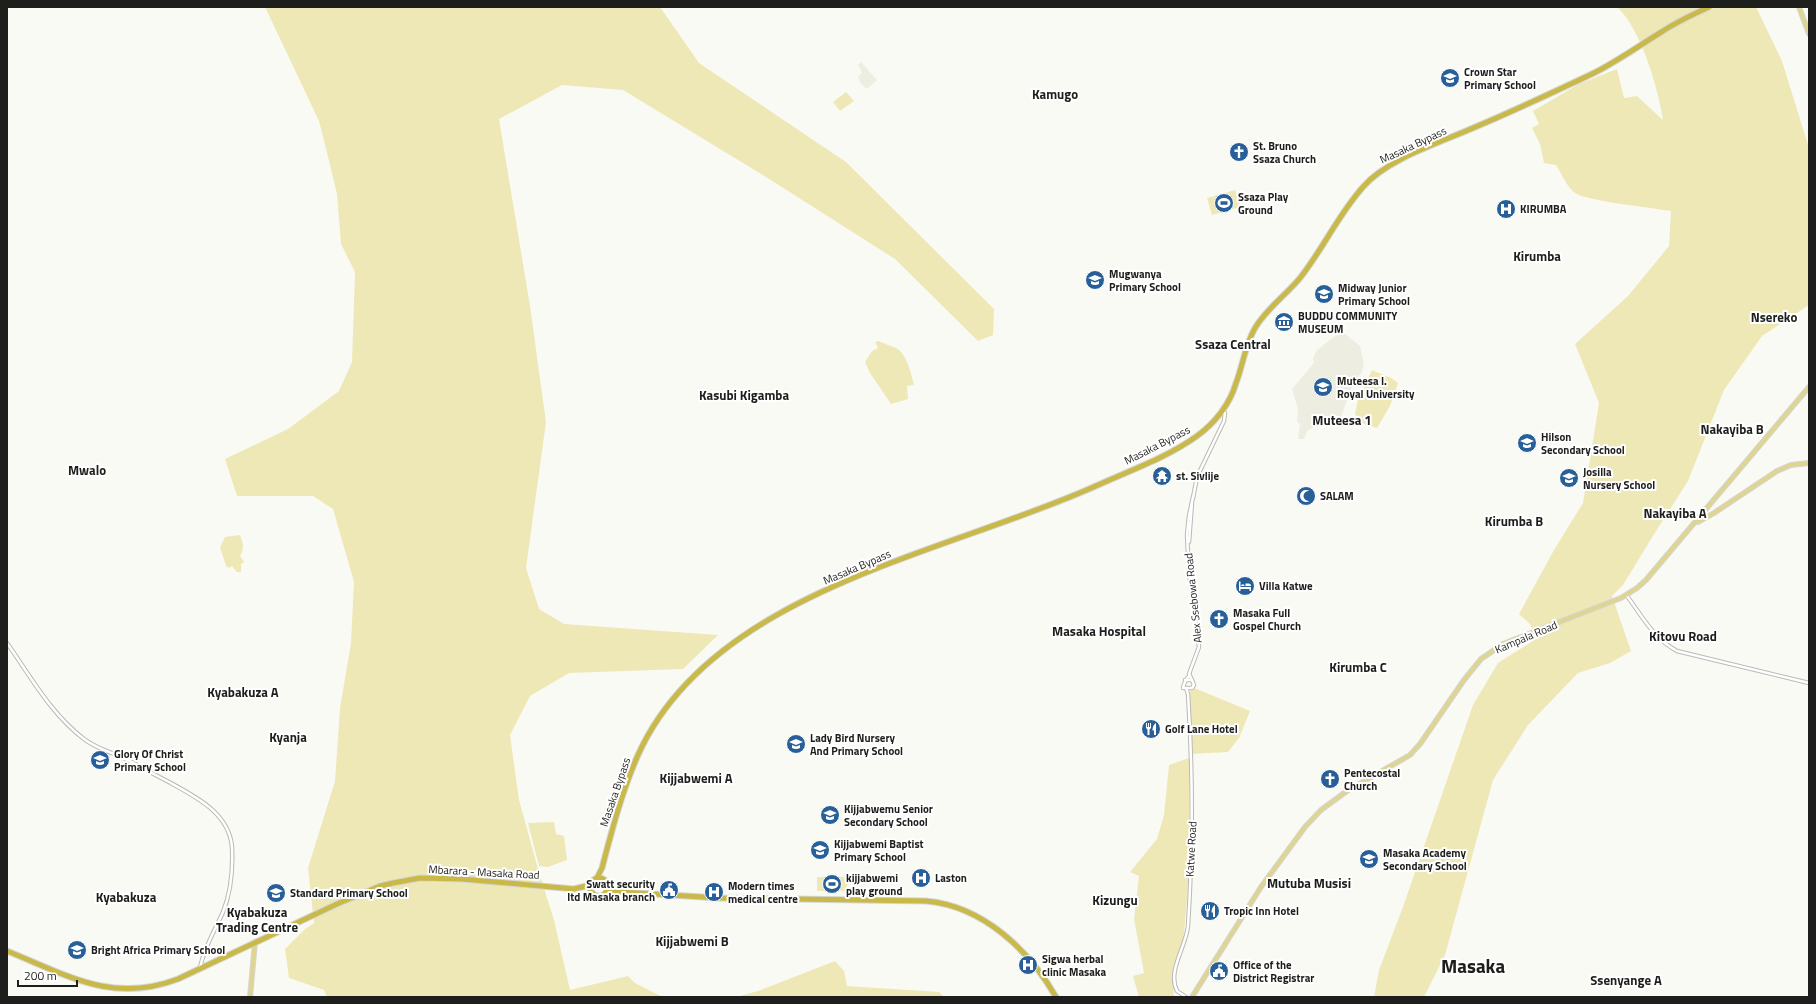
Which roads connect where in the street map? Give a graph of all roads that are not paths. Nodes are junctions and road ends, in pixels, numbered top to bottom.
1 (1709, 7) edge
2 (1799, 7) edge
3 (1809, 34) edge
4 (1809, 387) edge
5 (1221, 412) junction
6 (1809, 463) edge
7 (1695, 523) junction
8 (1626, 596) junction
9 (7, 643) edge
10 (1190, 675) junction
11 (1185, 680) junction
12 (1192, 680) junction
13 (1809, 683) edge
14 (1186, 688) junction
15 (1192, 688) junction
16 (1188, 694) junction
17 (602, 868) junction
18 (597, 878) junction
19 (604, 880) junction
20 (590, 885) junction
21 (608, 886) junction
22 (582, 888) junction
23 (591, 891) junction
24 (606, 892) junction
25 (621, 892) junction
26 (255, 942) junction
27 (7, 950) edge
28 (200, 968) junction
29 (250, 997) edge
30 (1056, 997) edge
31 (1186, 997) edge
32 (1192, 997) edge

1 - 5 highway, Masaka Bypass
2 - 3 main road
4 - 7 main road, Kampala Road
5 - 10 street, Alex Ssebowa Road
5 - 17 highway, Masaka Bypass
6 - 7 main road
7 - 8 main road, Kampala Road
8 - 13 street
8 - 32 main road, Kampala Road
9 - 28 street
10 - 11 street
10 - 12 street
11 - 12 street
11 - 14 street, Katwe Road
12 - 15 street
14 - 15 street
14 - 16 street, Katwe Road
15 - 16 street
16 - 31 street, Katwe Road
17 - 18 highway, Masaka Bypass
17 - 19 highway, Masaka Bypass
18 - 19 highway
18 - 20 highway
19 - 21 highway
20 - 22 highway, Mbarara - Masaka Road
20 - 23 highway
21 - 24 highway
21 - 25 highway
22 - 23 highway, Mbarara - Masaka Road
22 - 26 highway, Mbarara - Masaka Road
23 - 24 highway
24 - 25 highway
25 - 30 highway
26 - 28 highway, Mbarara - Masaka Road
26 - 29 main road
27 - 28 highway, Mbarara - Masaka Road

